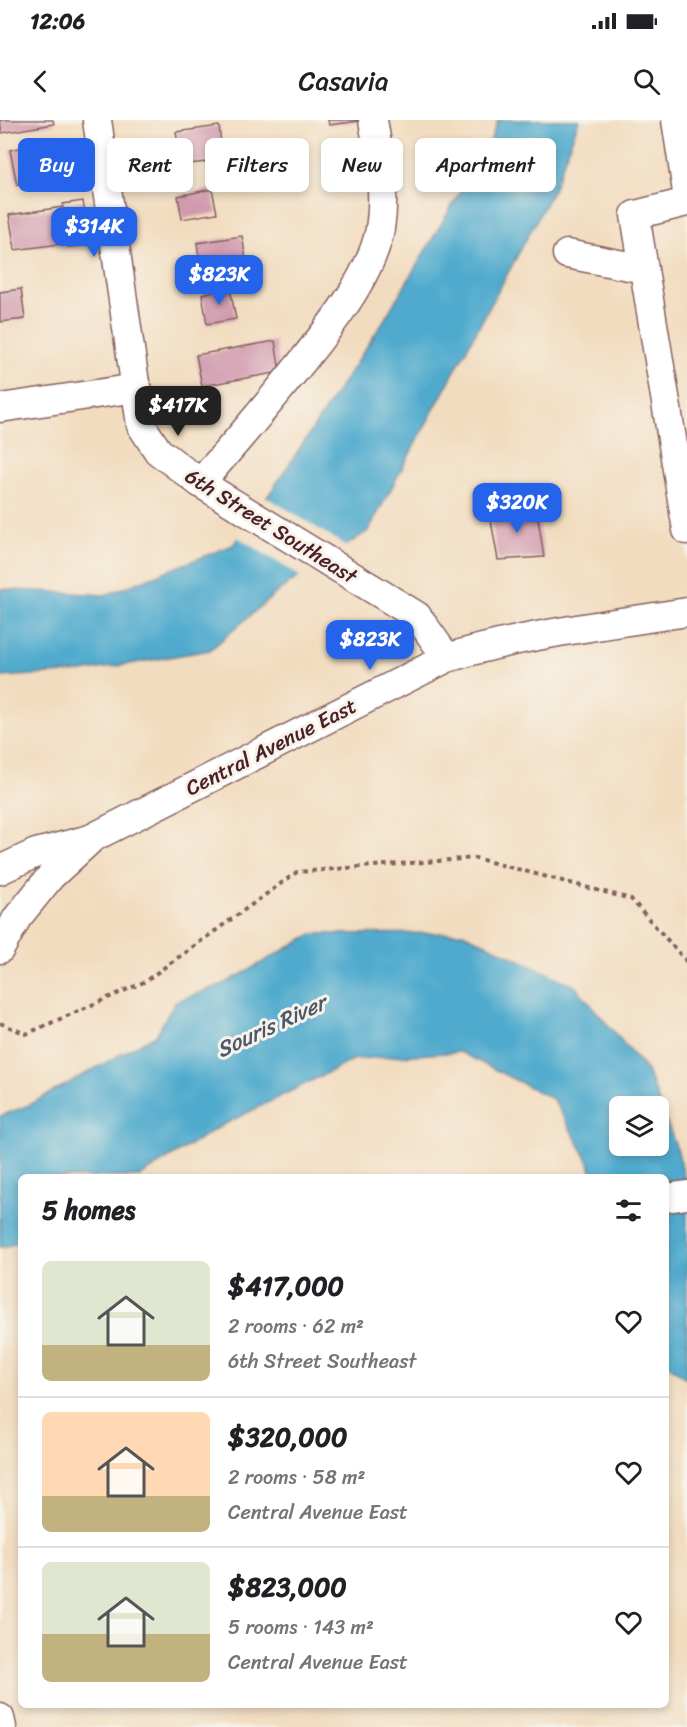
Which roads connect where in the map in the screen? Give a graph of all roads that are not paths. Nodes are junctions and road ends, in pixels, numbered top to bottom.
1 (97, 120) edge
2 (373, 120) edge
3 (676, 120) edge
4 (687, 192) edge
5 (687, 202) edge
6 (567, 254) dead end
7 (644, 269) junction
8 (137, 388) junction
9 (0, 408) edge
10 (206, 487) junction
11 (687, 530) edge
12 (687, 612) edge
13 (447, 658) junction
14 (90, 839) junction
15 (0, 870) edge
16 (0, 949) edge
17 (687, 1195) edge
18 (669, 1198) edge
19 (0, 1718) edge
20 (2, 1727) edge

1 - 8 street, 6th Street Southeast
2 - 10 street
3 - 4 street
5 - 7 street
6 - 7 street
7 - 11 street
8 - 9 street
8 - 10 street, 6th Street Southeast
10 - 13 street, 6th Street Southeast
12 - 13 street, Central Avenue East
13 - 14 street, Central Avenue East
14 - 15 street, Central Avenue East
14 - 16 street
17 - 18 street
19 - 20 street

